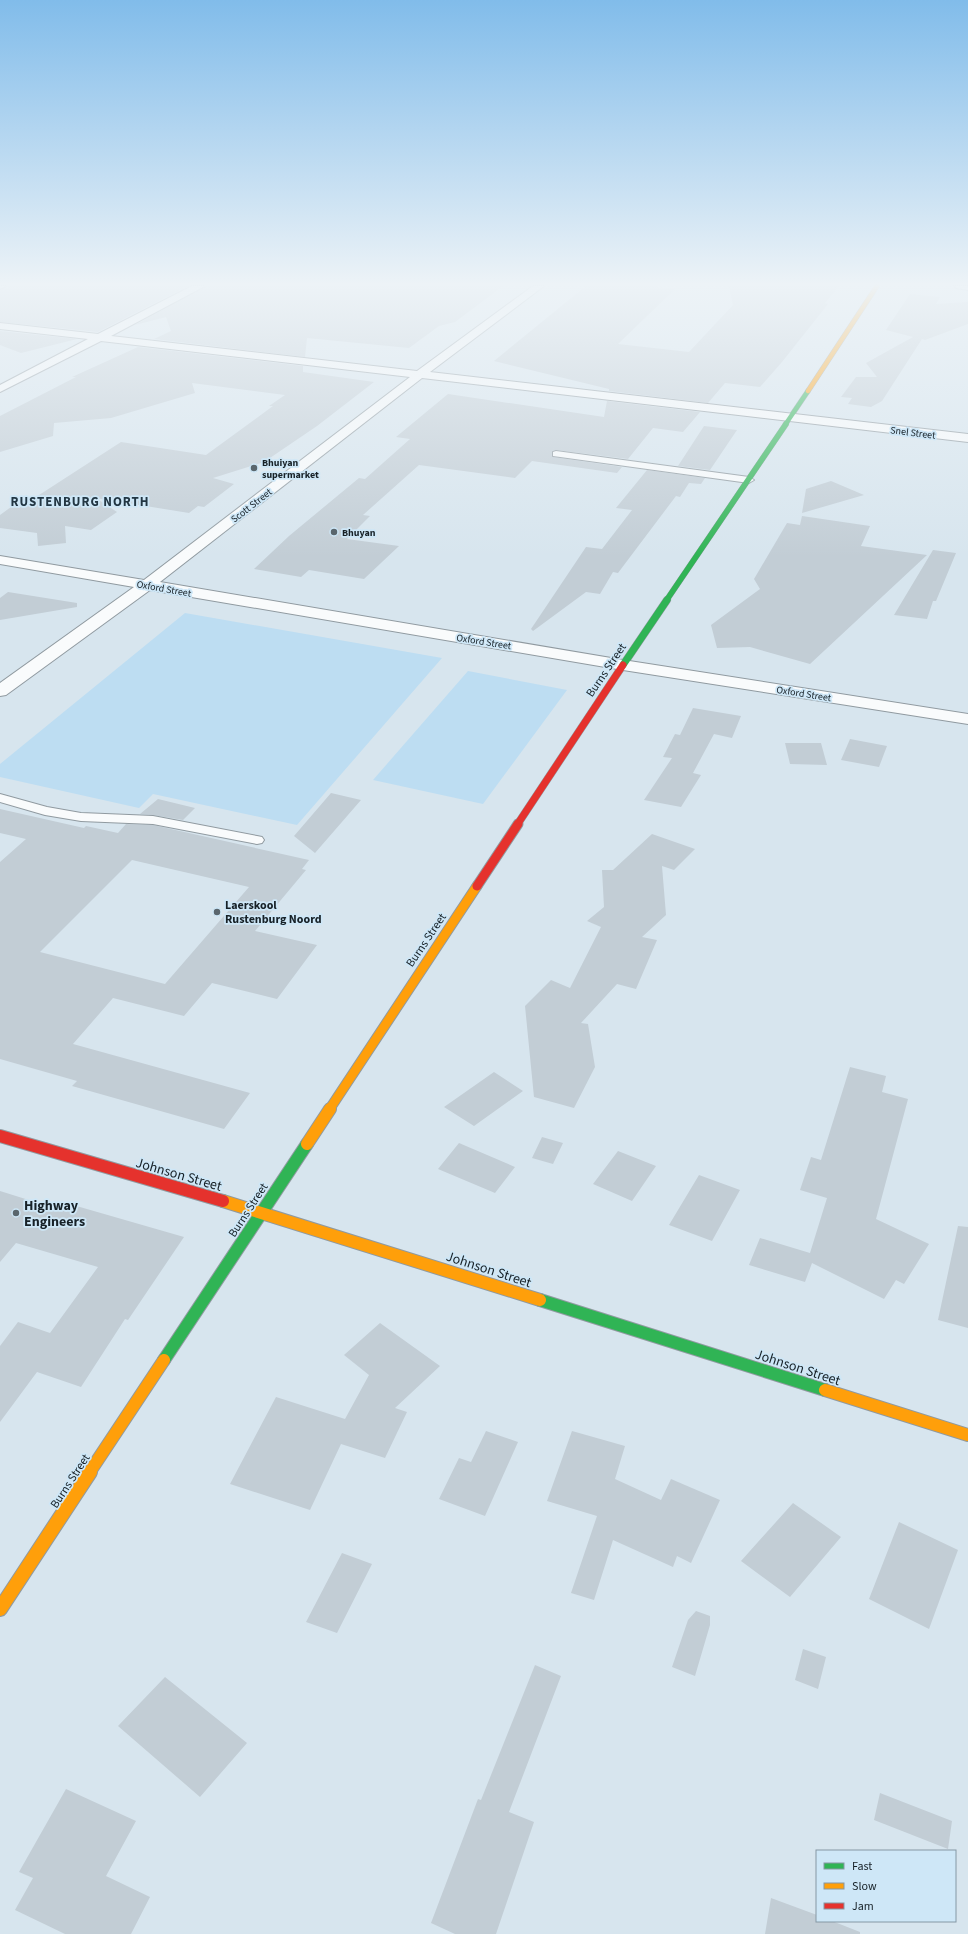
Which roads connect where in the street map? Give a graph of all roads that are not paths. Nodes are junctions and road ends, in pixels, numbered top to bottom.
1 (25, 376) edge
2 (417, 376) edge
3 (430, 376) edge
4 (818, 376) edge
5 (0, 389) edge
6 (791, 417) junction
7 (968, 438) edge
8 (556, 454) dead end
9 (749, 480) junction
10 (0, 560) edge
11 (146, 585) junction
12 (623, 665) junction
13 (0, 691) edge
14 (968, 719) edge
15 (0, 798) edge
16 (257, 840) dead end
17 (0, 1136) edge
18 (261, 1212) junction
19 (968, 1435) edge
20 (0, 1609) edge

1 - 5 street
2 - 11 street, Scott Street
3 - 6 street, Snel Street
4 - 6 street, Burns Street
6 - 7 street, Snel Street
6 - 9 street, Burns Street
8 - 9 lane
9 - 12 street, Burns Street
10 - 11 street, Oxford Street
11 - 12 street, Oxford Street
11 - 13 street, Scott Street
12 - 14 street, Oxford Street
12 - 18 street, Burns Street
15 - 16 lane
17 - 18 street, Johnson Street
18 - 19 street, Johnson Street
18 - 20 street, Burns Street

